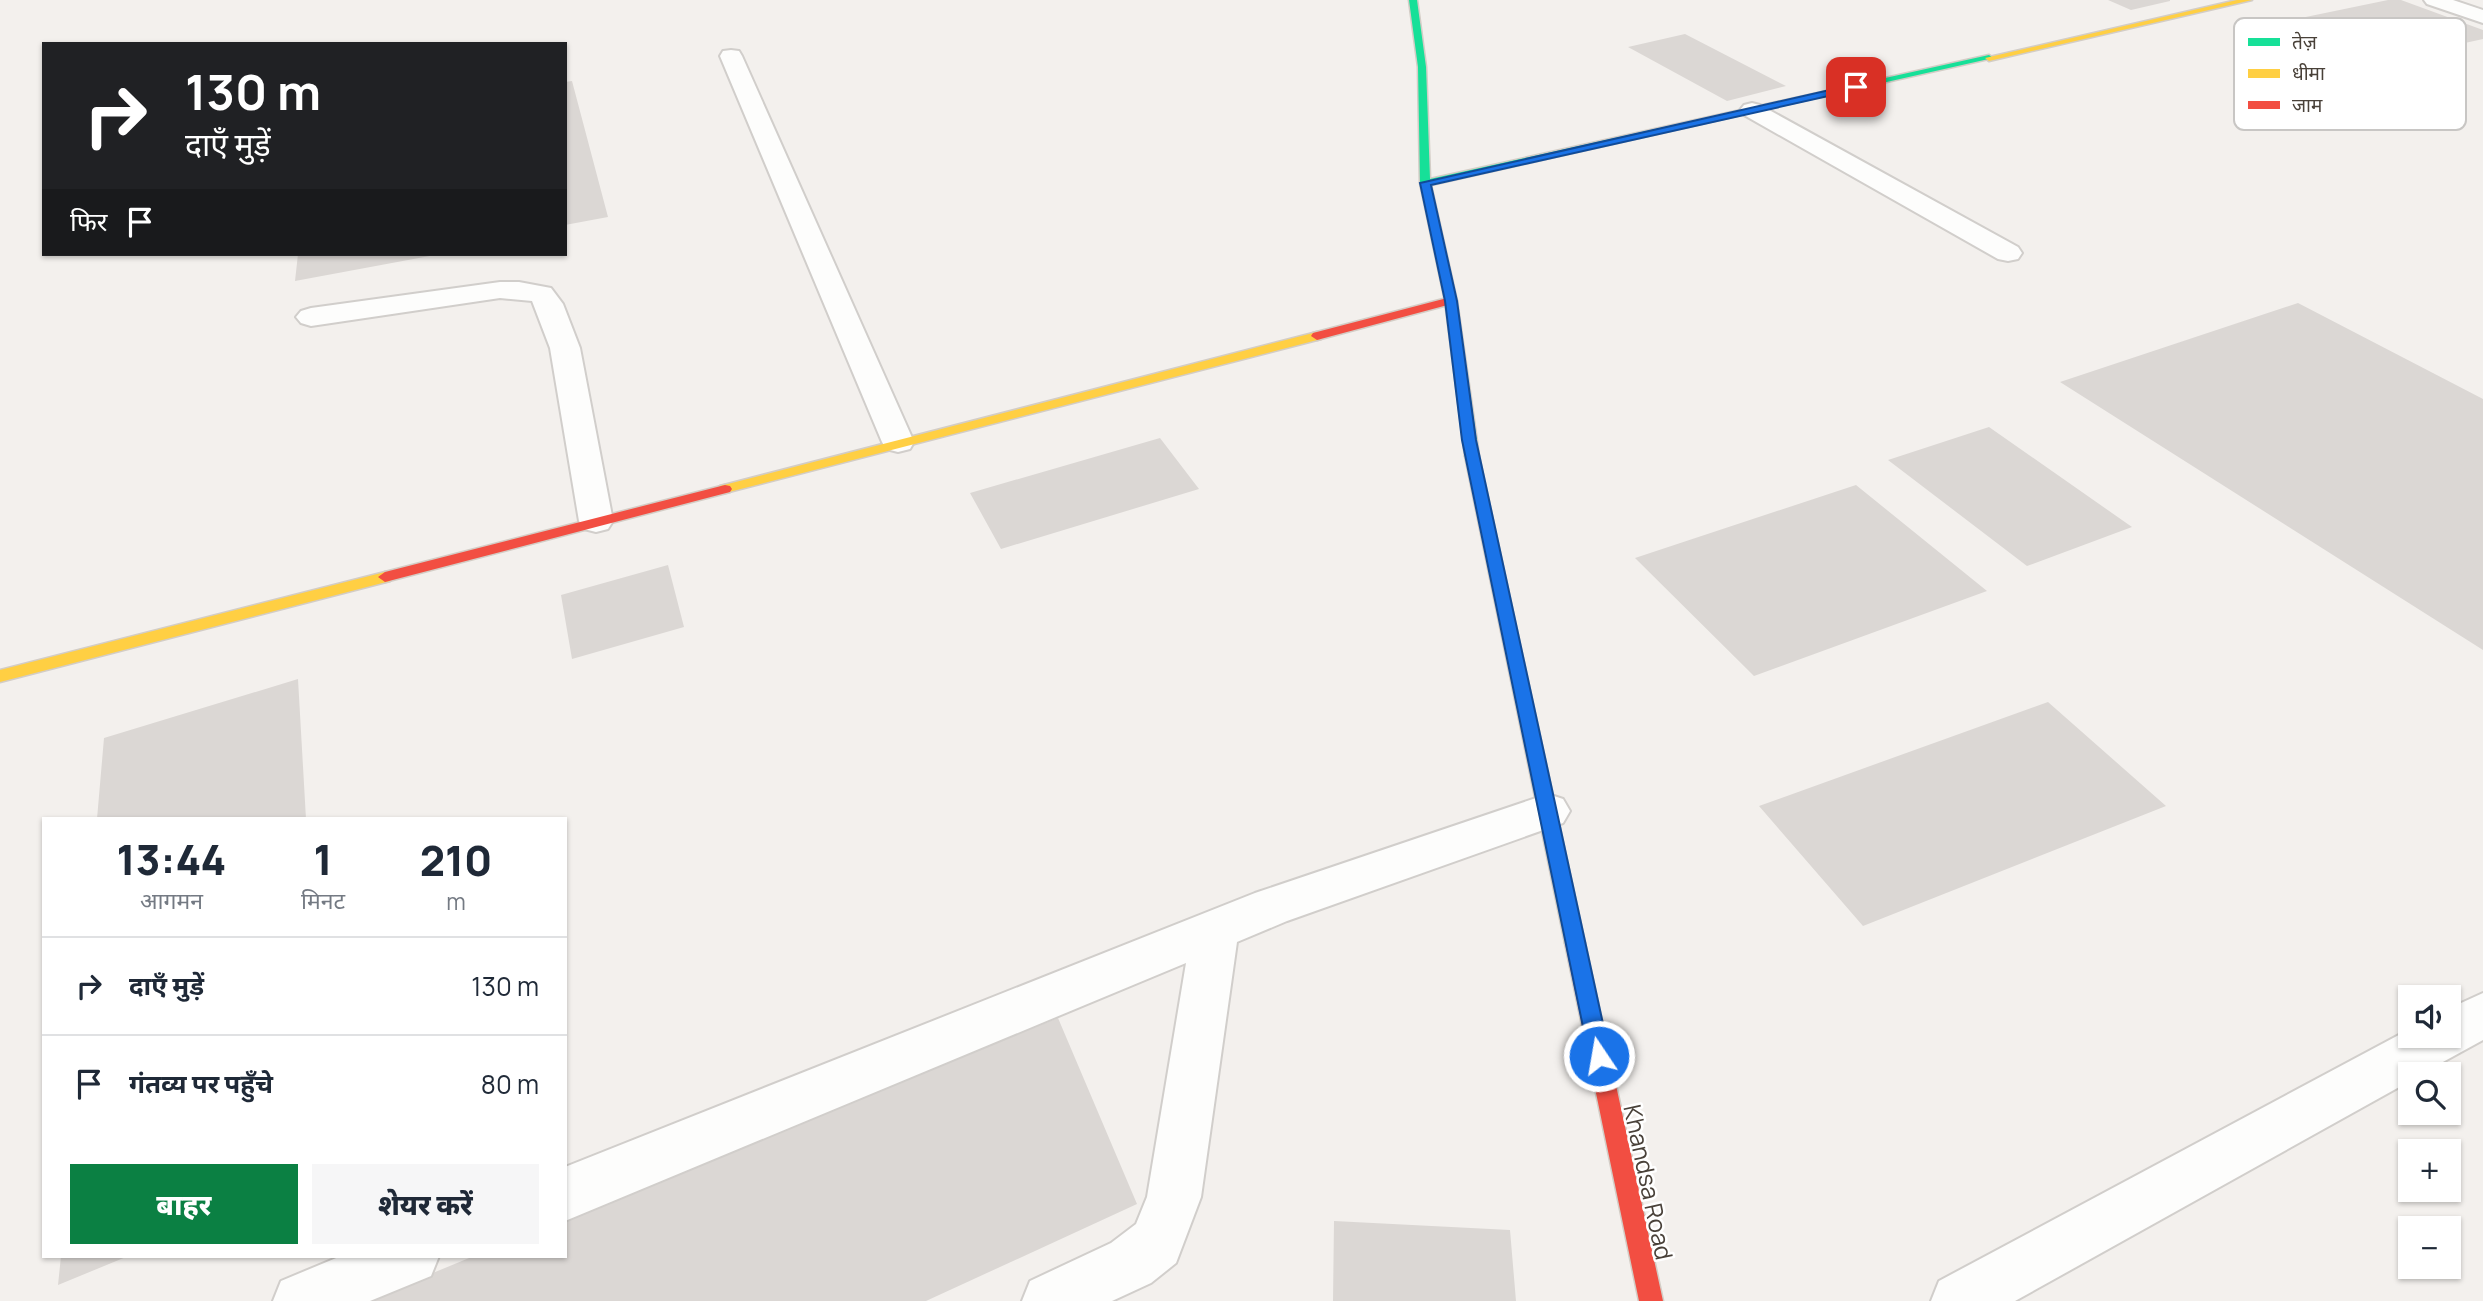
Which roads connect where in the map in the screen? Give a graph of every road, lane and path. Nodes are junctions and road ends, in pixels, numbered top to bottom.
1 (1413, 0) edge
2 (2248, 0) edge
3 (2434, 0) edge
4 (2483, 17) edge
5 (731, 56) dead end
6 (1752, 110) junction
7 (1425, 183) junction
8 (2008, 253) dead end
9 (1451, 301) junction
10 (311, 317) dead end
11 (898, 442) junction
12 (596, 521) junction
13 (0, 676) edge
14 (1548, 811) junction
15 (1215, 930) junction
16 (2483, 1015) edge
17 (2461, 1027) edge
18 (2422, 1048) edge
19 (567, 1193) edge
20 (406, 1258) edge
21 (301, 1301) edge
22 (1050, 1301) edge
23 (1651, 1301) edge
24 (1959, 1301) edge

1 - 7 street, Khandsa Road
2 - 6 street
3 - 4 street
5 - 11 street
6 - 7 street
6 - 8 street
7 - 9 street, Khandsa Road
9 - 11 street
9 - 14 street, Khandsa Road
10 - 12 street
11 - 12 street
12 - 13 street
14 - 15 street
14 - 23 street, Khandsa Road
15 - 19 street
15 - 22 street
16 - 17 street
18 - 24 street
20 - 21 street

